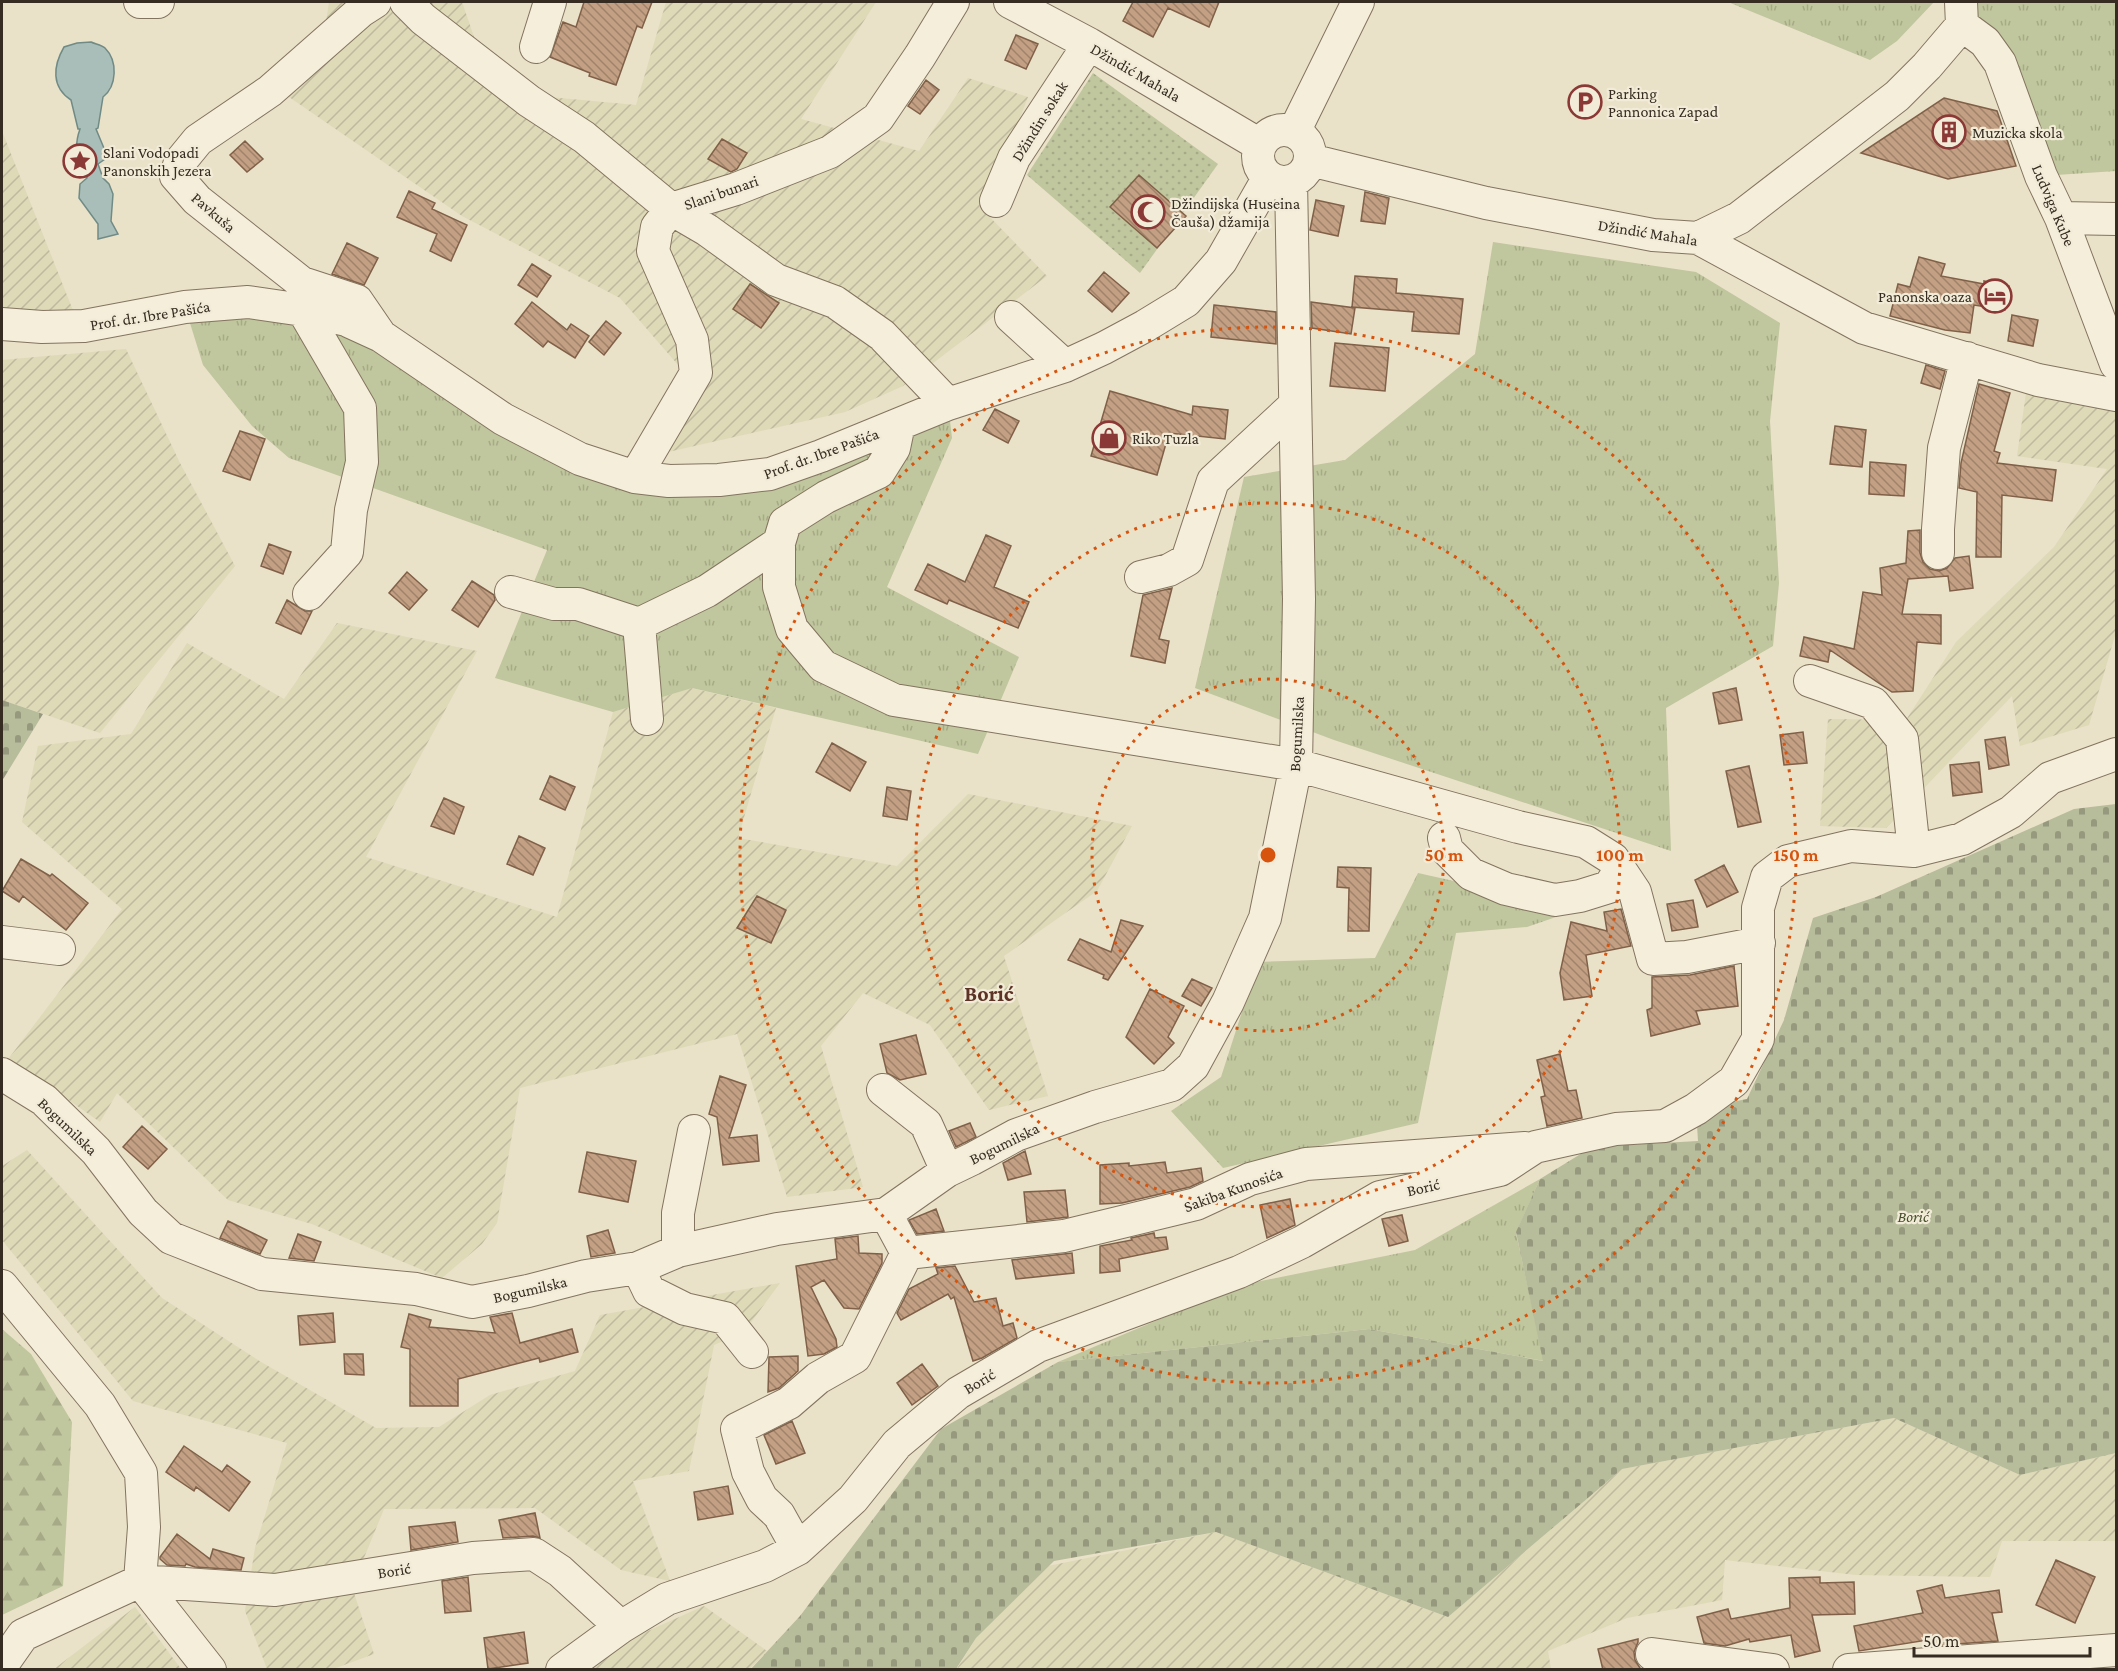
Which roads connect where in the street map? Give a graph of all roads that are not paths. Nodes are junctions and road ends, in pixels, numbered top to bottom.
1 (140, 2) edge
2 (158, 2) edge
3 (375, 2) edge
4 (406, 2) edge
5 (550, 2) edge
6 (953, 2) edge
7 (1010, 2) edge
8 (1358, 2) edge
9 (1962, 13) edge
10 (1089, 45) junction
11 (536, 47) dead end
12 (1294, 132) junction
13 (1260, 146) junction
14 (1290, 173) junction
15 (996, 201) dead end
16 (671, 209) junction
17 (2061, 218) junction
18 (2116, 219) edge
19 (1698, 238) junction
20 (303, 310) junction
21 (1011, 317) dead end
22 (2, 324) edge
23 (381, 336) junction
24 (1967, 358) junction
25 (2116, 364) edge
26 (1065, 366) junction
27 (2116, 395) edge
28 (948, 404) junction
29 (1295, 405) junction
30 (899, 424) junction
31 (635, 477) junction
32 (779, 543) junction
33 (1938, 553) dead end
34 (1141, 577) dead end
35 (511, 592) dead end
36 (309, 594) dead end
37 (639, 624) junction
38 (1810, 681) dead end
39 (647, 719) dead end
40 (2116, 754) edge
41 (1296, 765) junction
42 (1444, 838) dead end
43 (1914, 850) junction
44 (1620, 870) junction
45 (2, 942) edge
46 (1759, 943) junction
47 (59, 949) dead end
48 (2, 1074) edge
49 (883, 1090) dead end
50 (694, 1131) dead end
51 (1535, 1147) junction
52 (946, 1171) junction
53 (886, 1214) junction
54 (678, 1251) junction
55 (907, 1253) junction
56 (638, 1268) junction
57 (2, 1286) edge
58 (752, 1352) dead end
59 (798, 1549) junction
60 (140, 1581) junction
61 (621, 1627) junction
62 (2116, 1650) edge
63 (1652, 1653) dead end
64 (2076, 1662) edge
65 (2, 1665) edge
66 (210, 1670) edge
67 (562, 1670) edge
68 (1773, 1670) edge
69 (1849, 1670) edge

1 - 2 street
3 - 23 street, Pavkuša
4 - 16 street
5 - 11 street
6 - 16 street, Slani bunari
7 - 10 street, Džindić Mahala
8 - 12 street
9 - 17 street, Ludviga Kube
9 - 19 street, Ludviga Kube
10 - 13 street, Džindić Mahala
10 - 15 street, Džindin sokak
12 - 13 street
12 - 14 street
13 - 14 street
14 - 19 street, Džindić Mahala
14 - 26 street, Prof. dr. Ibre Pašića
14 - 29 street, Bogumilska
16 - 28 street
16 - 31 street, Slani bunari
17 - 18 street
17 - 25 street, Ludviga Kube
19 - 24 street, Džindić Mahala
20 - 22 street, Prof. dr. Ibre Pašića
20 - 23 street, Prof. dr. Ibre Pašića
20 - 36 street
21 - 26 street
23 - 31 street, Prof. dr. Ibre Pašića
24 - 27 street, Džindić Mahala
24 - 33 street
26 - 28 street, Prof. dr. Ibre Pašića
28 - 30 street, Prof. dr. Ibre Pašića
29 - 34 street
29 - 41 street, Bogumilska
30 - 31 street, Prof. dr. Ibre Pašića
30 - 32 street
32 - 37 street
32 - 41 street
35 - 37 street
37 - 39 street
38 - 43 street
40 - 43 street, Borić
41 - 44 street
41 - 52 street, Bogumilska
42 - 44 street
43 - 46 street, Borić
44 - 46 street
45 - 47 street
46 - 51 street, Borić
48 - 56 street, Bogumilska
49 - 52 street
50 - 54 street
51 - 55 street, Sakiba Kunosića
51 - 59 street, Borić
52 - 53 street, Bogumilska
53 - 54 street, Bogumilska
53 - 55 street
54 - 56 street, Bogumilska
55 - 59 street
56 - 58 street
57 - 60 street
59 - 61 street, Borić
60 - 61 street, Borić
60 - 65 street, Borić
60 - 66 street
61 - 67 street, Borić
62 - 64 street
63 - 68 street
64 - 69 street

